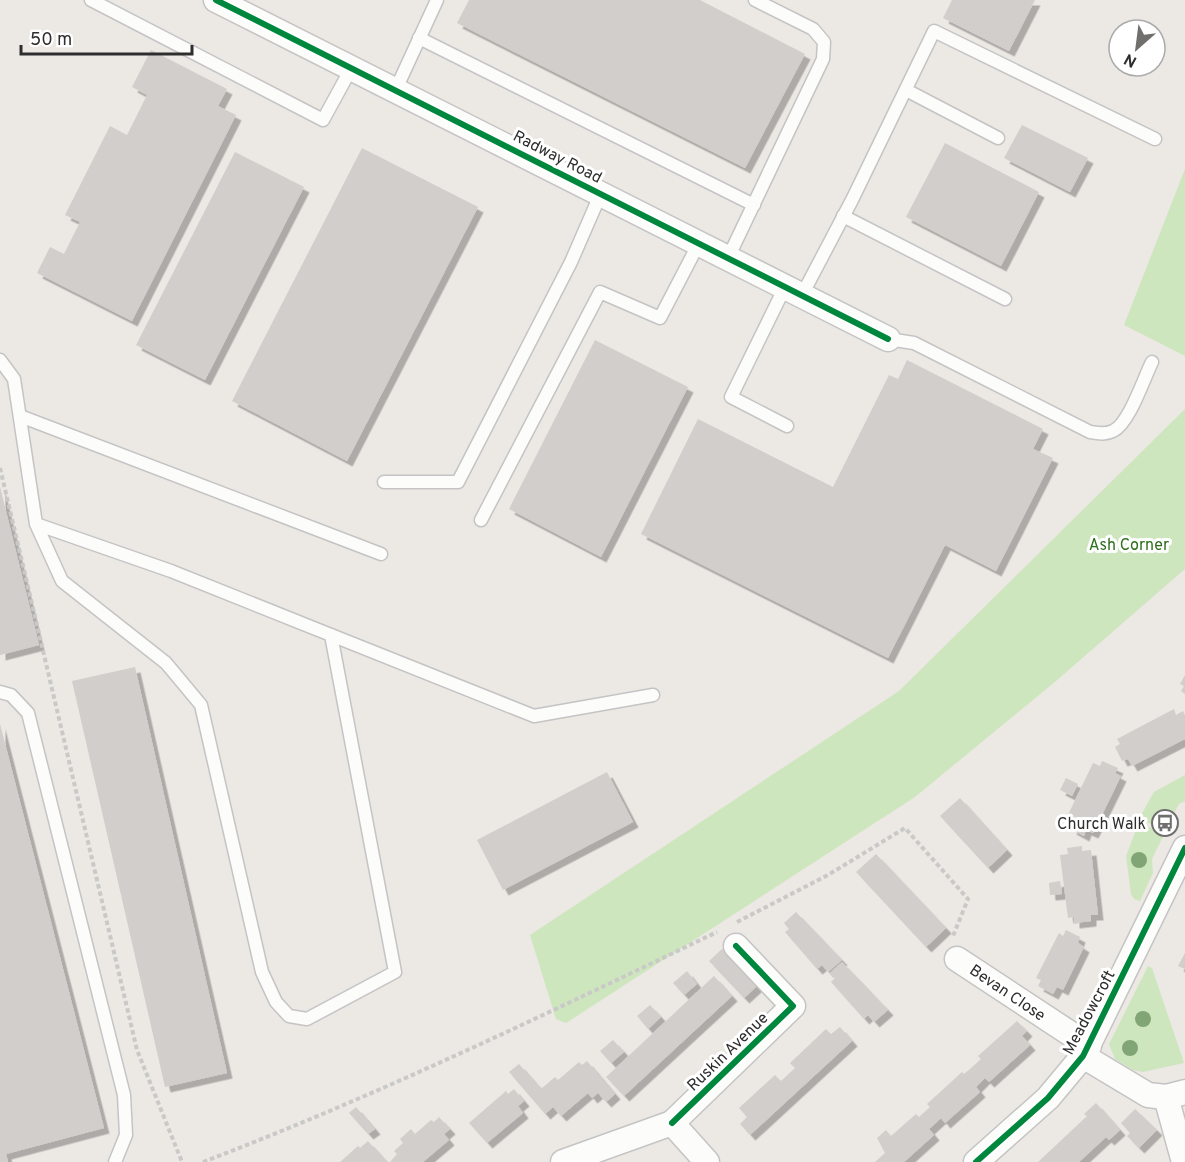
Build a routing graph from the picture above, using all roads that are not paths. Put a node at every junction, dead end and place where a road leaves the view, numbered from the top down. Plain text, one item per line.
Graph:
1 (91, 0) edge
2 (216, 0) edge
3 (437, 0) edge
4 (755, 0) edge
5 (419, 38) junction
6 (352, 67) junction
7 (396, 89) junction
8 (906, 90) junction
9 (998, 138) dead end
10 (1155, 139) dead end
11 (601, 193) junction
12 (753, 205) junction
13 (843, 216) junction
14 (699, 243) junction
15 (728, 258) junction
16 (794, 291) junction
17 (1005, 299) dead end
18 (888, 339) joint
19 (0, 360) edge
20 (1152, 362) dead end
21 (20, 416) junction
22 (788, 426) dead end
23 (384, 482) dead end
24 (481, 520) dead end
25 (36, 524) junction
26 (381, 554) dead end
27 (331, 635) junction
28 (0, 692) edge
29 (653, 695) dead end
30 (1185, 848) edge
31 (729, 938) road end
32 (957, 959) road end
33 (1086, 1051) junction
34 (1176, 1095) edge
35 (672, 1123) junction
36 (115, 1162) edge
37 (563, 1162) edge
38 (707, 1162) edge
39 (976, 1162) edge
40 (1184, 1162) edge

1 - 6 lane
2 - 6 street, Radway Road
3 - 5 lane
4 - 12 lane
5 - 7 lane
5 - 12 lane
6 - 7 street, Radway Road
7 - 11 street, Radway Road
8 - 9 lane
8 - 10 lane
8 - 13 lane
11 - 14 street, Radway Road
11 - 23 lane
12 - 15 lane
13 - 16 lane
13 - 17 lane
14 - 15 street, Radway Road
14 - 24 lane
15 - 16 street, Radway Road
16 - 18 street, Radway Road
16 - 22 lane
18 - 20 lane
19 - 21 lane
21 - 25 lane
21 - 26 lane
25 - 27 lane
25 - 27 lane
27 - 29 lane
28 - 36 lane
30 - 33 street, Meadowcroft
31 - 35 street, Ruskin Avenue
32 - 33 street, Bevan Close
33 - 34 street
33 - 39 street, Meadowcroft
34 - 40 street
35 - 37 street, Ruskin Avenue
35 - 38 street

